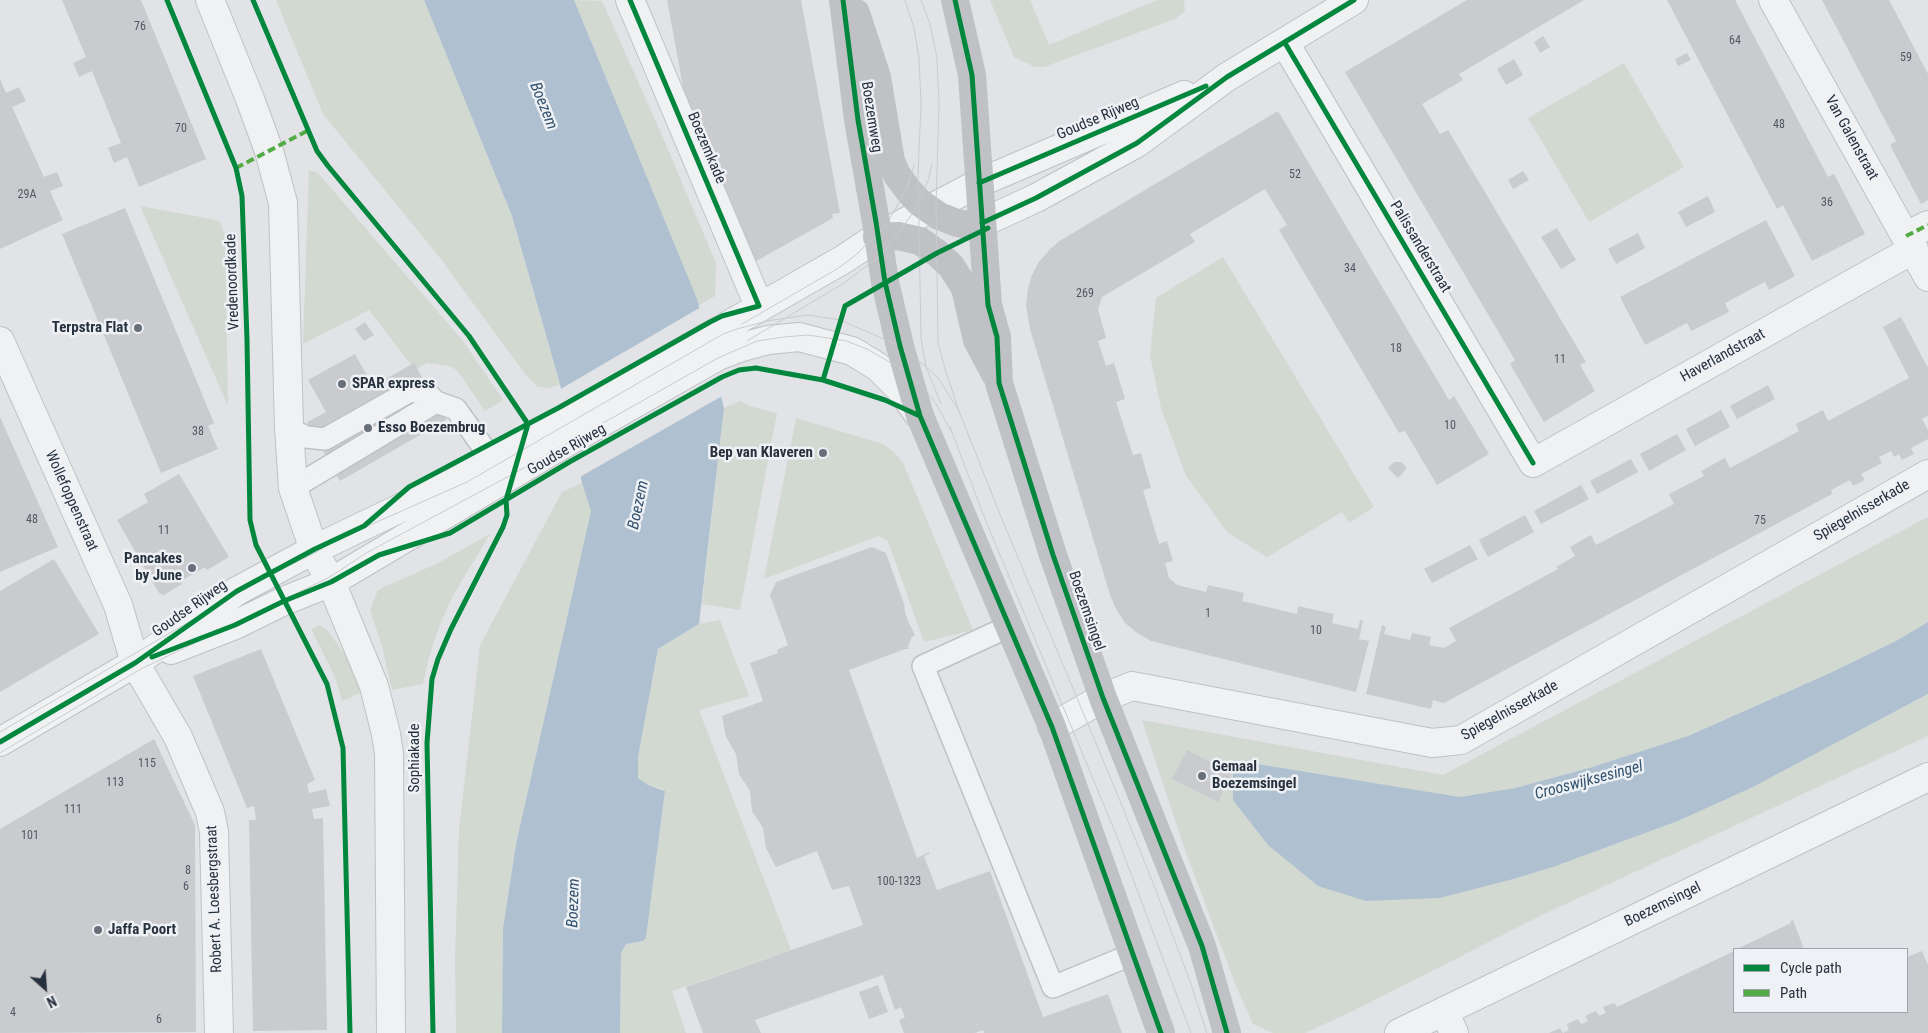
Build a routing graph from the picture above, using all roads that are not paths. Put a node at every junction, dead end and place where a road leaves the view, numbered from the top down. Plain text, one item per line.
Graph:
1 (210, 0) edge
2 (630, 0) edge
3 (843, 0) edge
4 (851, 0) edge
5 (955, 0) edge
6 (1354, 0) edge
7 (1773, 0) edge
8 (1285, 43) junction
9 (1227, 77) junction
10 (979, 183) junction
11 (928, 208) junction
12 (982, 224) junction
13 (877, 237) junction
14 (1916, 237) edge
15 (1928, 277) edge
16 (758, 306) junction
17 (0, 341) edge
18 (715, 345) junction
19 (1000, 383) junction
20 (436, 402) junction
21 (920, 416) junction
22 (289, 428) junction
23 (565, 432) junction
24 (493, 460) junction
25 (1533, 463) joint
26 (1928, 474) edge
27 (293, 488) junction
28 (314, 549) junction
29 (331, 582) junction
30 (1010, 626) junction
31 (135, 663) junction
32 (1103, 698) junction
33 (1052, 727) junction
34 (0, 742) edge
35 (1928, 777) edge
36 (1133, 954) junction
37 (1449, 1022) edge
38 (219, 1033) edge
39 (391, 1033) edge
40 (1161, 1033) edge
41 (1226, 1033) edge
42 (1399, 1033) edge

1 - 22 street
2 - 16 street, Boezemkade
3 - 13 main road, Boezemweg
4 - 11 main road
5 - 10 main road
6 - 8 street, Goudse Rijweg
7 - 14 street, Van Galenstraat
8 - 9 street, Goudse Rijweg
8 - 25 street, Palissanderstraat
9 - 10 street, Goudse Rijweg
9 - 12 street, Goudse Rijweg
10 - 11 street, Goudse Rijweg
10 - 12 main road, Boezemsingel
11 - 12 main road
11 - 13 street, Goudse Rijweg
12 - 19 main road, Boezemsingel
13 - 16 street, Goudse Rijweg
13 - 19 main road
13 - 21 main road
14 - 15 street, Van Galenstraat
14 - 25 street, Haverlandstraat
16 - 18 street, Goudse Rijweg
17 - 31 street, Wollefoppenstraat
18 - 21 street, Goudse Rijweg
18 - 23 street, Goudse Rijweg
19 - 32 main road, Boezemsingel
20 - 22 lane
20 - 24 lane
20 - 27 lane
21 - 30 main road
22 - 27 street
23 - 24 street, Goudse Rijweg
23 - 29 street, Goudse Rijweg
24 - 28 street, Goudse Rijweg
26 - 32 street, Spiegelnisserkade
27 - 28 street
28 - 29 street, Sophiakade
28 - 31 street, Goudse Rijweg
29 - 31 street, Goudse Rijweg
29 - 39 street, Sophiakade
30 - 33 main road
30 - 36 lane
31 - 34 street, Goudse Rijweg
31 - 38 street, Robert A. Loesbergstraat
32 - 33 street, Spiegelnisserkade
32 - 41 main road, Boezemsingel
33 - 36 main road
35 - 37 street, Boezemsingel
36 - 40 main road
37 - 42 street, Boezemsingel

